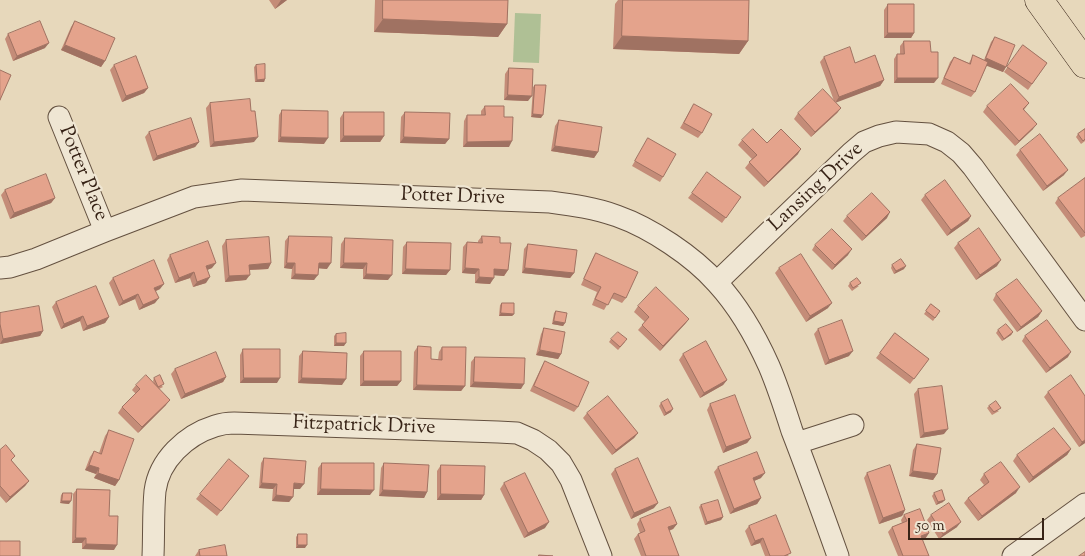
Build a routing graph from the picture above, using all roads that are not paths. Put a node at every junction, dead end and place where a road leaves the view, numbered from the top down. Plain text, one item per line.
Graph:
1 (1039, 0) edge
2 (1085, 63) edge
3 (59, 117) dead end
4 (104, 231) junction
5 (0, 268) edge
6 (717, 282) junction
7 (1085, 320) edge
8 (853, 425) dead end
9 (797, 443) junction
10 (1085, 504) edge
11 (153, 556) edge
12 (601, 556) edge
13 (838, 556) edge
14 (1013, 556) edge

1 - 2 main road
3 - 4 street, Potter Place
4 - 5 street, Potter Drive
4 - 6 street, Potter Drive
6 - 7 street, Lansing Drive
6 - 9 street, Potter Drive
8 - 9 street
9 - 13 street, Potter Drive
10 - 14 street
11 - 12 street, Fitzpatrick Drive

